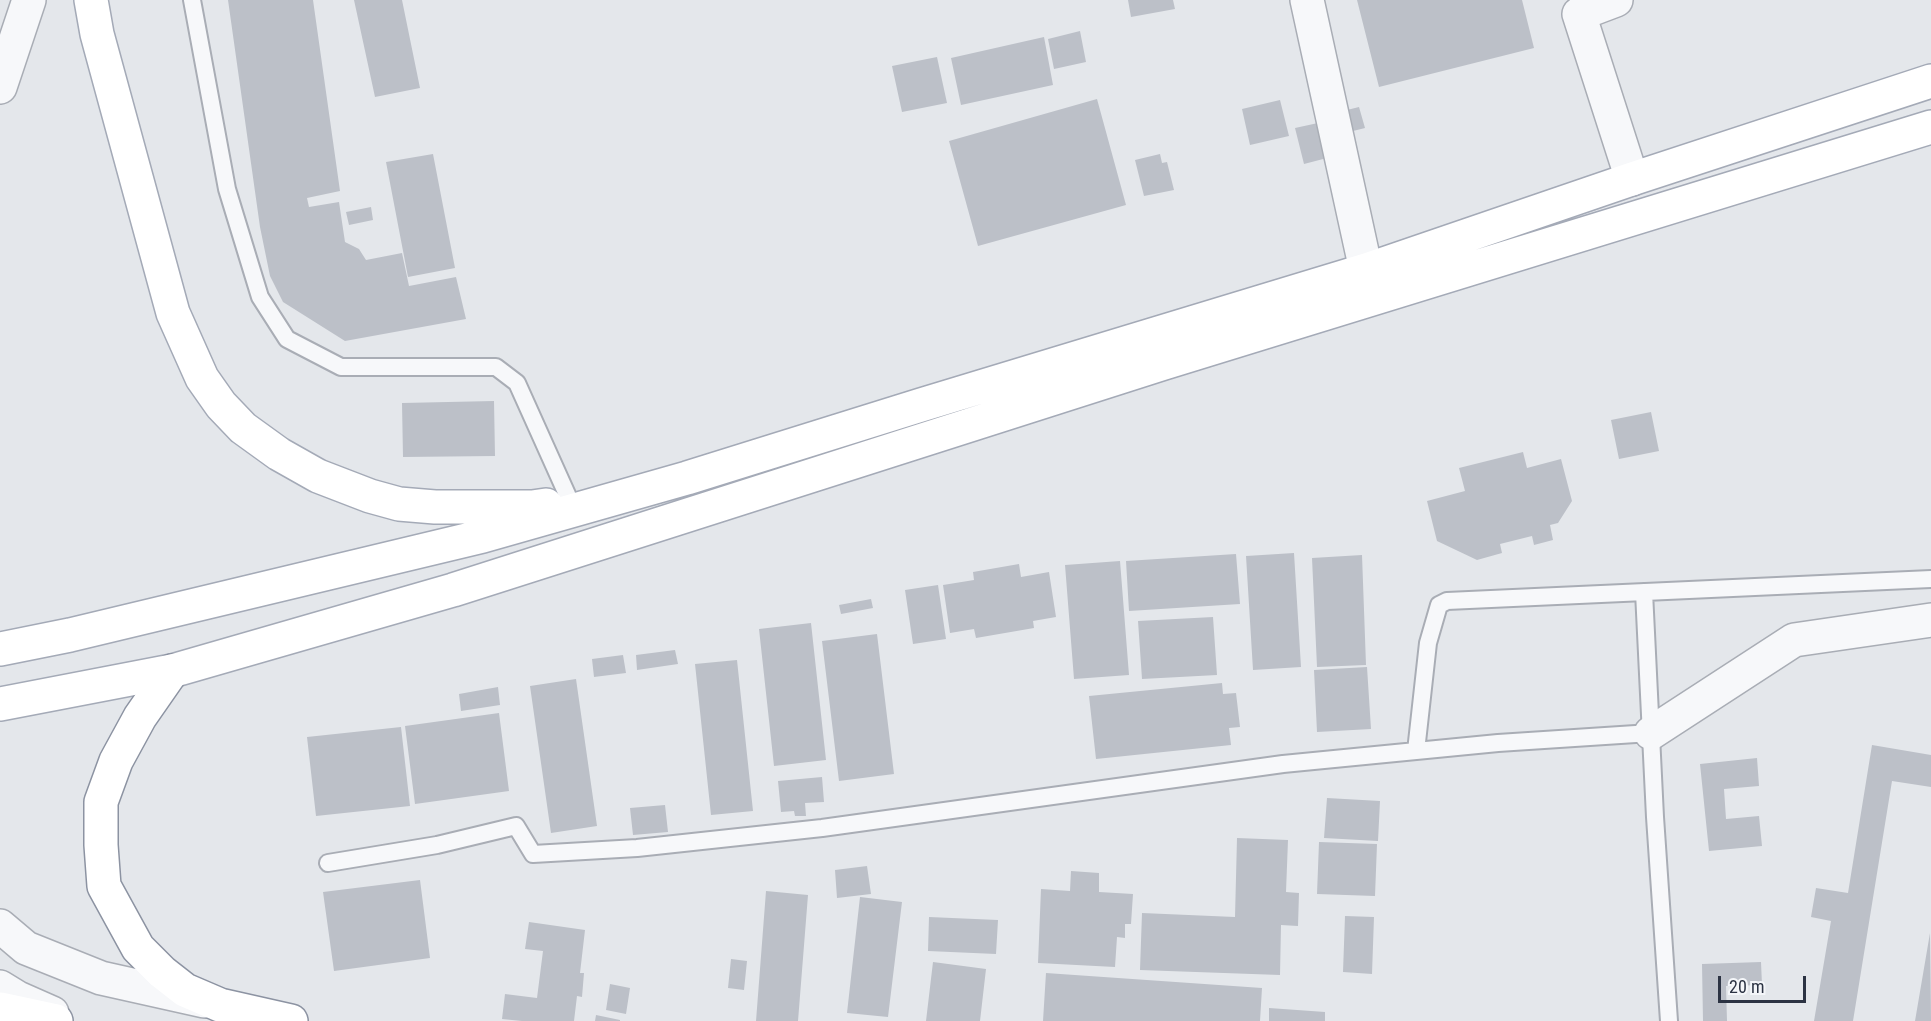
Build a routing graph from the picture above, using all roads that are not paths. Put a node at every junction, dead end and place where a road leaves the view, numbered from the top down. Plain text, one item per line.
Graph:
1 (29, 0) edge
2 (91, 0) edge
3 (192, 0) edge
4 (1307, 0) edge
5 (1616, 0) edge
6 (1577, 7) edge
7 (1931, 81) edge
8 (0, 87) edge
9 (1931, 127) edge
10 (1632, 179) junction
11 (1366, 270) junction
12 (643, 491) junction
13 (570, 501) junction
14 (1931, 579) edge
15 (1644, 592) junction
16 (1931, 620) edge
17 (0, 649) edge
18 (172, 671) junction
19 (0, 704) edge
20 (1651, 733) junction
21 (1416, 751) junction
22 (328, 863) dead end
23 (0, 926) edge
24 (0, 987) edge
25 (220, 1005) junction
26 (0, 1009) edge
27 (56, 1021) edge
28 (71, 1021) edge
29 (291, 1021) edge
30 (1669, 1021) edge

1 - 8 street
2 - 13 main road
3 - 13 lane
4 - 11 street
5 - 6 street
6 - 10 street
7 - 10 main road
9 - 18 main road
10 - 11 main road
11 - 12 main road
12 - 13 main road
12 - 17 main road
14 - 15 lane
15 - 20 lane
15 - 21 lane
16 - 20 street
18 - 19 main road
18 - 25 main road
20 - 21 lane
20 - 30 lane
21 - 22 lane
23 - 25 street
24 - 28 street
25 - 29 main road
26 - 27 main road

